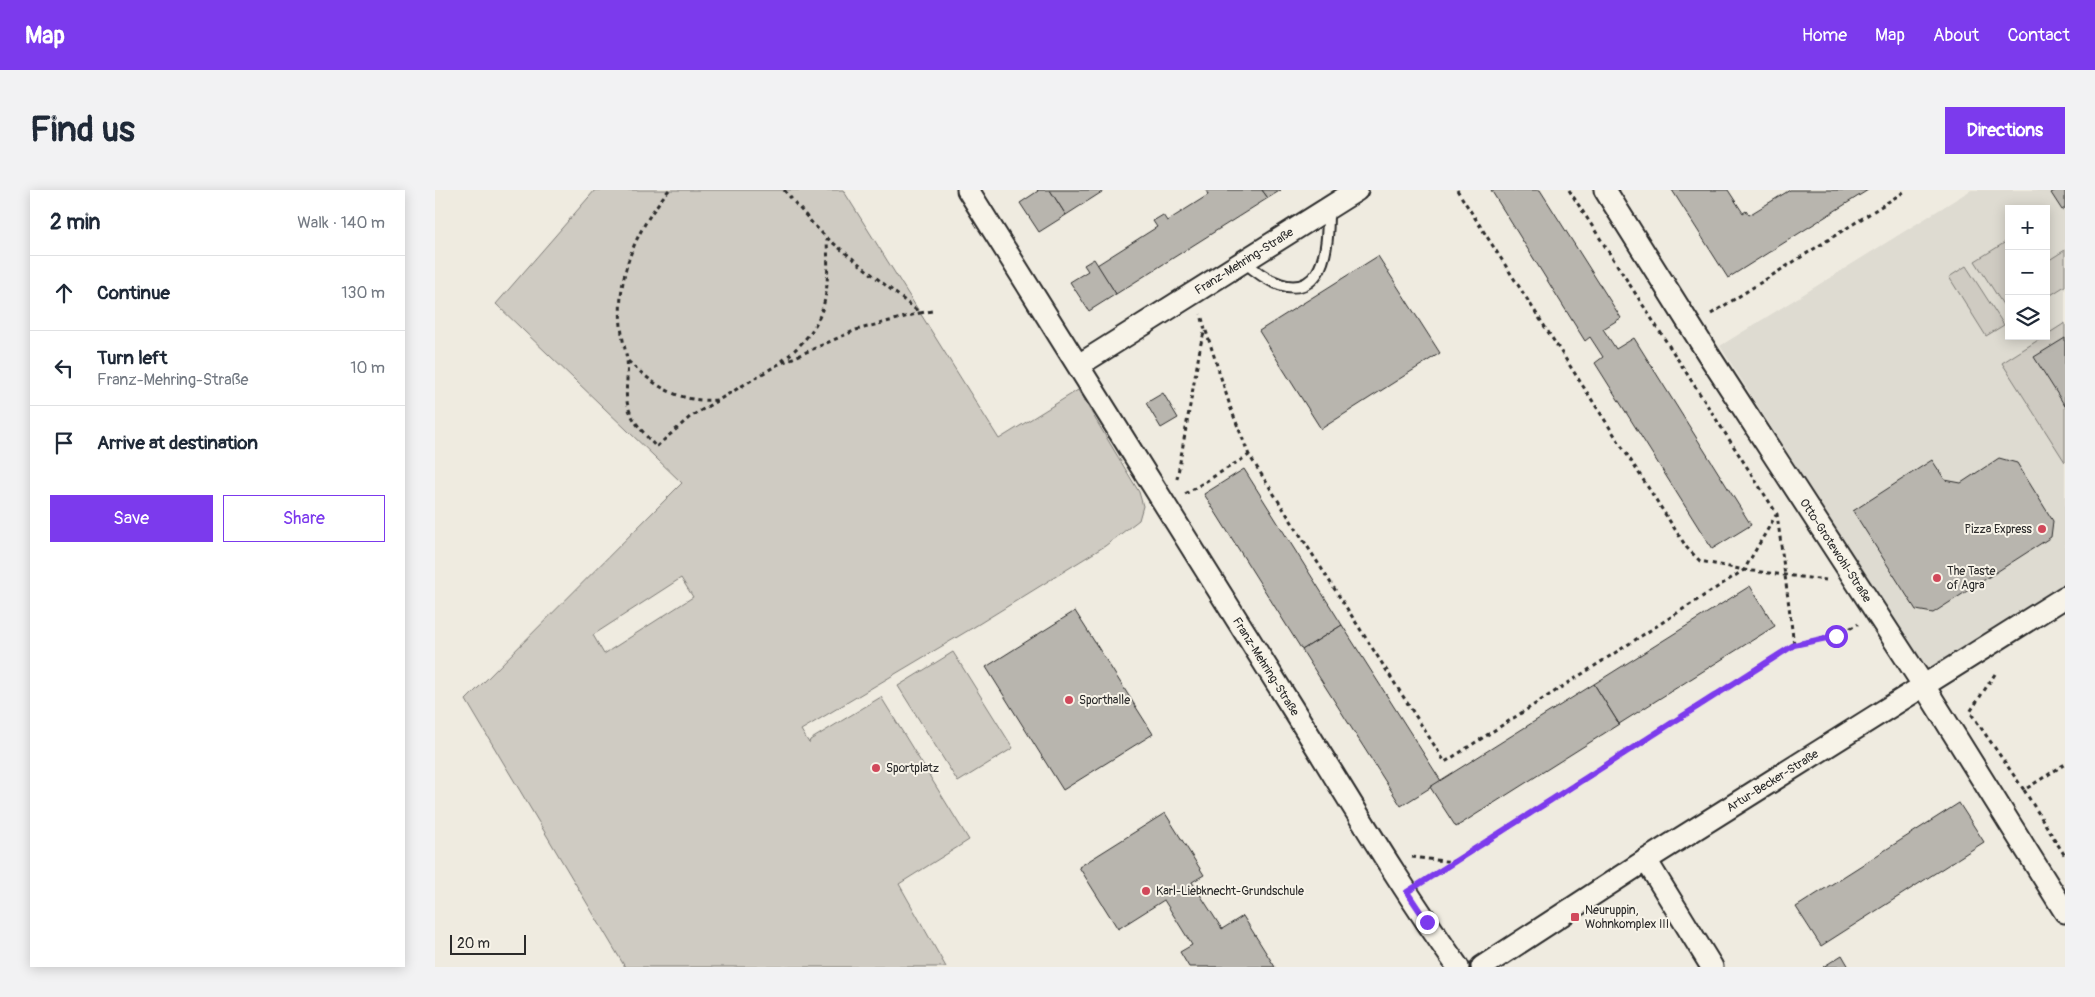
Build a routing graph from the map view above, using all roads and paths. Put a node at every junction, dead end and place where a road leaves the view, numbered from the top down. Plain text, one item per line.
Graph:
1 (669, 190) edge
2 (784, 190) edge
3 (968, 190) edge
4 (1357, 190) edge
5 (1457, 190) edge
6 (1569, 190) edge
7 (1605, 190) edge
8 (1907, 190) edge
9 (1328, 208) junction
10 (827, 238) junction
11 (1244, 261) junction
12 (1195, 292) junction
13 (932, 311) dead end
14 (920, 312) junction
15 (1691, 326) junction
16 (1205, 330) junction
17 (1667, 342) junction
18 (627, 361) junction
19 (777, 365) junction
20 (1079, 365) junction
21 (719, 400) junction
22 (1249, 455) junction
23 (1169, 504) junction
24 (1777, 514) junction
25 (1744, 570) junction
26 (1785, 576) junction
27 (1830, 580) dead end
28 (2065, 597) edge
29 (1857, 616) dead end
30 (1794, 645) junction
31 (1995, 674) dead end
32 (1924, 686) junction
33 (2065, 764) edge
34 (2024, 790) junction
35 (1385, 855) junction
36 (2065, 856) edge
37 (1646, 860) junction
38 (1454, 862) junction
39 (1407, 892) junction
40 (2065, 912) edge
41 (1458, 967) edge
42 (1482, 967) edge
43 (1713, 967) edge

1 - 18 path
2 - 10 path
3 - 20 street, Franz-Mehring-Straße
4 - 9 street, Franz-Mehring-Straße
5 - 25 path
6 - 17 path
7 - 15 street, Otto-Grotewohl-Straße
8 - 15 path
9 - 11 street, Franz-Mehring-Straße
9 - 11 lane
10 - 14 path
10 - 19 path
11 - 12 street, Franz-Mehring-Straße
12 - 16 path
12 - 20 street, Franz-Mehring-Straße
13 - 14 path
14 - 19 path
15 - 17 path
15 - 32 street, Otto-Grotewohl-Straße
16 - 22 path
16 - 23 path
17 - 24 path
18 - 21 path
18 - 21 path
19 - 21 path
20 - 23 street, Franz-Mehring-Straße
22 - 23 path
22 - 25 path
23 - 35 street, Franz-Mehring-Straße
24 - 25 path
24 - 26 path
25 - 26 path
26 - 27 path
26 - 30 path
28 - 32 street, Artur-Becker-Straße
29 - 30 path
30 - 38 path
31 - 34 path
32 - 37 street, Artur-Becker-Straße
32 - 40 street, Otto-Grotewohl-Straße
33 - 34 path
34 - 36 path
35 - 38 path
35 - 39 street, Franz-Mehring-Straße
37 - 42 street, Artur-Becker-Straße
37 - 43 street
38 - 39 path
39 - 41 street, Franz-Mehring-Straße

